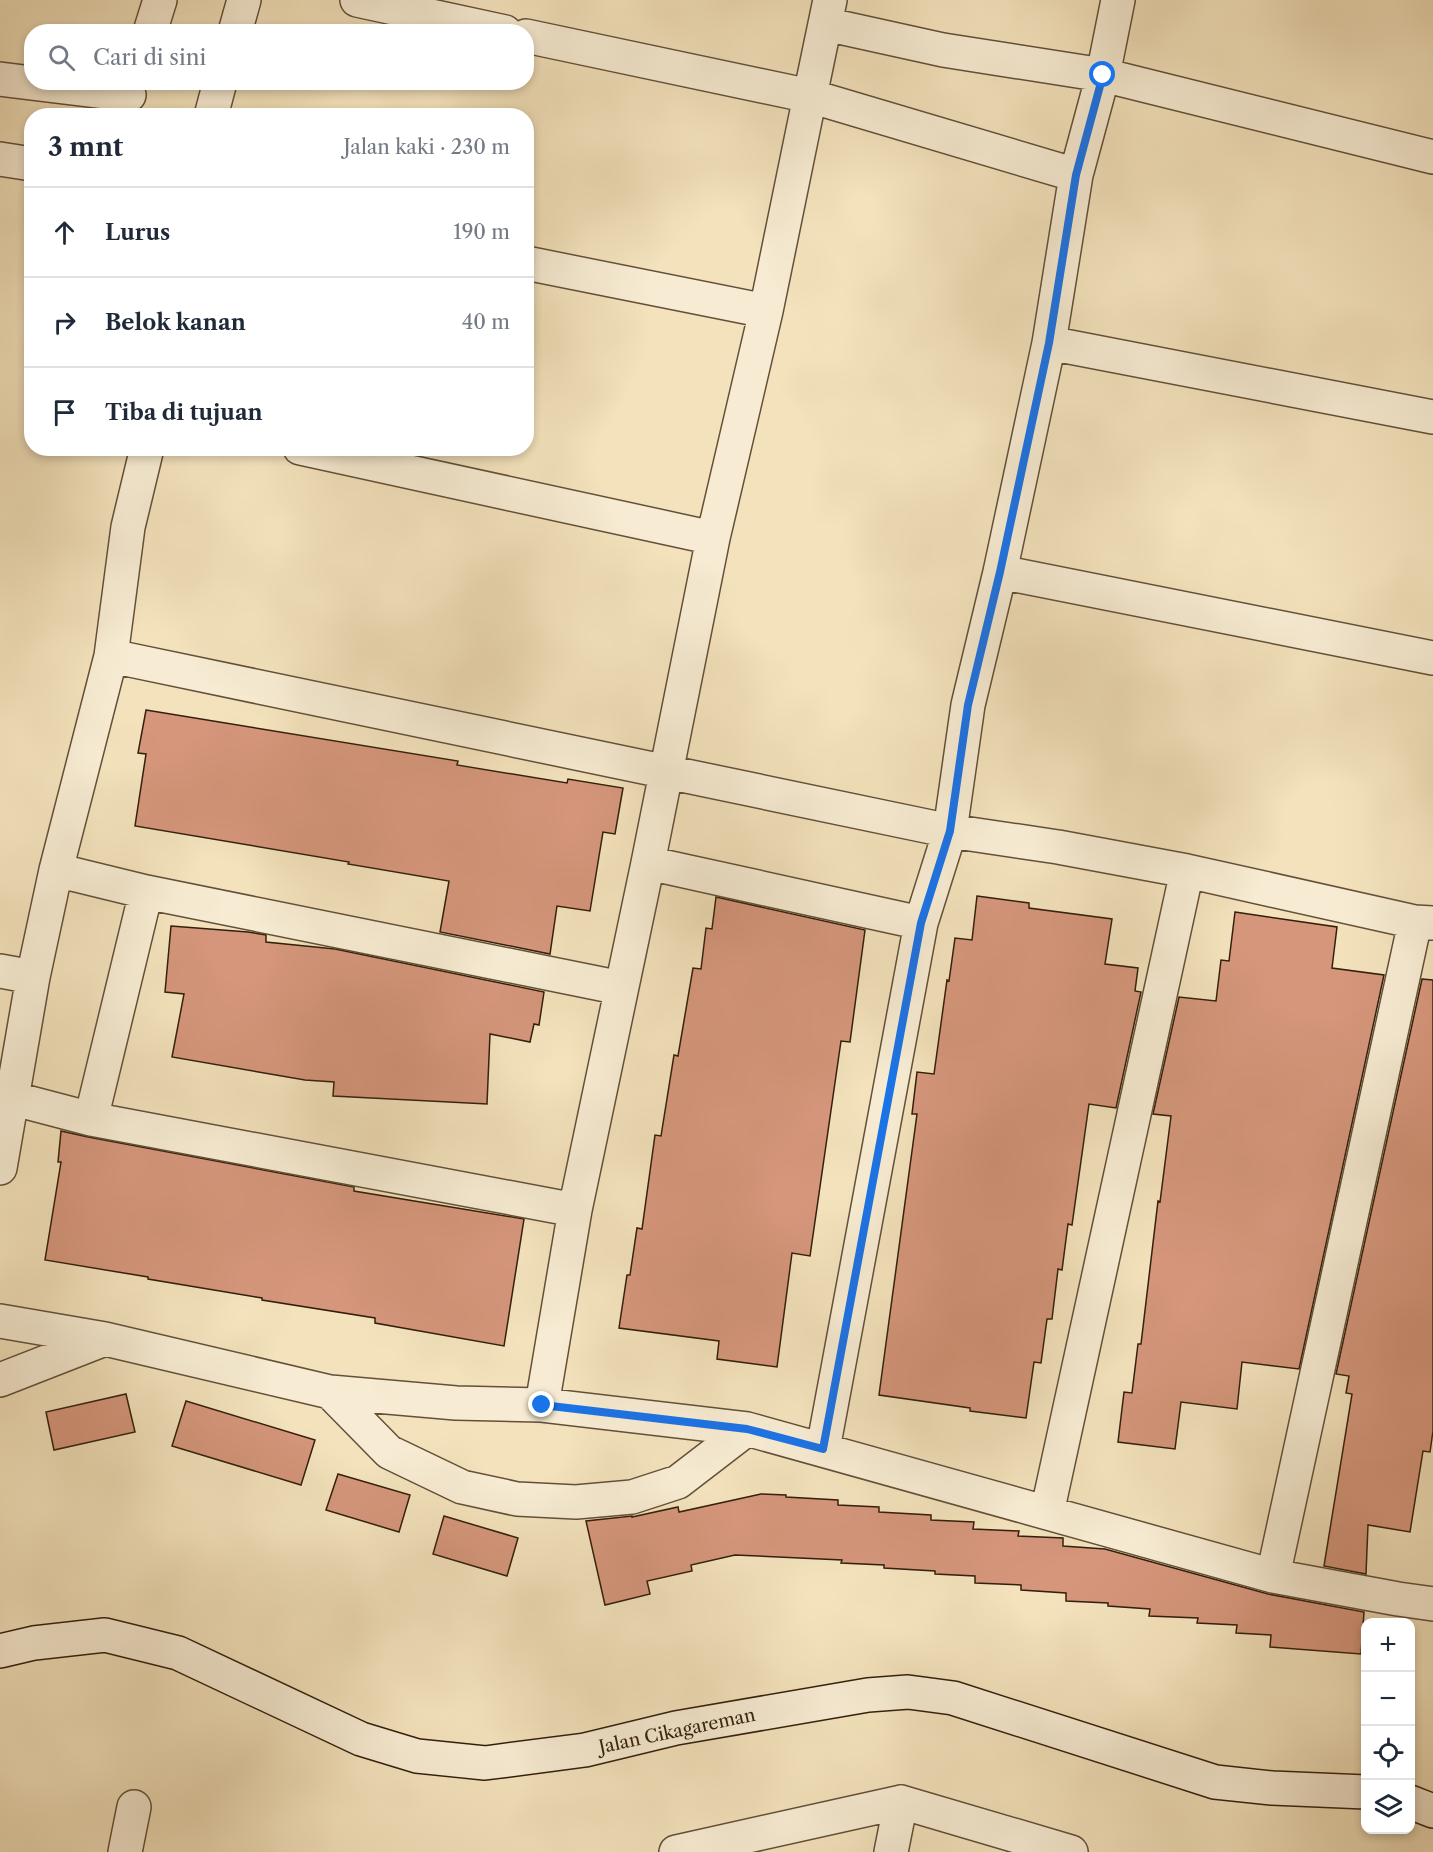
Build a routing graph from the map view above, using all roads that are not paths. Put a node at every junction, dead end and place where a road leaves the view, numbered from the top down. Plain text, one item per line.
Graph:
1 (160, 0) edge
2 (244, 0) edge
3 (357, 0) edge
4 (1118, 0) edge
5 (827, 12) edge
6 (152, 24) edge
7 (237, 24) edge
8 (468, 24) edge
9 (534, 38) edge
10 (1103, 75) junction
11 (0, 79) edge
12 (24, 83) edge
13 (75, 90) edge
14 (218, 90) edge
15 (810, 96) junction
16 (129, 98) edge
17 (213, 108) edge
18 (1433, 157) edge
19 (0, 159) edge
20 (24, 163) edge
21 (1076, 175) junction
22 (534, 265) edge
23 (766, 311) junction
24 (1049, 343) junction
25 (1433, 417) edge
26 (145, 456) edge
27 (337, 456) edge
28 (713, 538) junction
29 (1000, 572) junction
30 (111, 656) junction
31 (1433, 658) edge
32 (667, 771) junction
33 (950, 831) junction
34 (648, 864) junction
35 (56, 870) junction
36 (1186, 871) junction
37 (146, 891) junction
38 (1424, 922) edge
39 (921, 923) junction
40 (0, 971) edge
41 (33, 977) junction
42 (621, 988) junction
43 (11, 1098) junction
44 (91, 1119) junction
45 (0, 1168) edge
46 (575, 1210) junction
47 (0, 1321) edge
48 (105, 1339) junction
49 (0, 1380) edge
50 (330, 1392) junction
51 (542, 1405) junction
52 (747, 1429) junction
53 (823, 1449) junction
54 (1047, 1514) junction
55 (1273, 1575) junction
56 (1433, 1604) edge
57 (0, 1651) edge
58 (1361, 1792) edge
59 (901, 1802) junction
60 (1415, 1804) edge
61 (134, 1807) dead end
62 (1433, 1812) edge
63 (125, 1852) edge
64 (676, 1852) edge
65 (891, 1852) edge
66 (1071, 1852) edge

1 - 6 street
2 - 7 street
3 - 8 street
4 - 10 street
5 - 10 street
5 - 15 street
9 - 15 street
10 - 18 street
10 - 21 street
11 - 12 street
13 - 16 street
14 - 17 street
15 - 21 street
15 - 23 street
19 - 20 street
21 - 24 street
22 - 23 street
23 - 28 street
24 - 25 street
24 - 29 street
26 - 30 street
27 - 28 street
28 - 32 street
29 - 31 street
29 - 33 street
30 - 32 street
30 - 35 street
32 - 33 street
32 - 34 street
33 - 36 street
33 - 39 street
34 - 39 street
34 - 42 street
35 - 37 street
35 - 41 street
36 - 38 street
36 - 54 street
37 - 42 street
37 - 44 street
38 - 55 street
39 - 53 street
40 - 41 street
41 - 43 street
42 - 46 street
43 - 44 street
43 - 45 street
44 - 46 street
46 - 51 street
47 - 48 street
48 - 49 street
48 - 50 street
50 - 51 street
50 - 52 street
51 - 52 street
52 - 53 street
53 - 54 street
54 - 55 street
55 - 56 street
57 - 58 street, Jalan Cikagareman
59 - 64 street
59 - 65 street
59 - 66 street
60 - 62 street
61 - 63 street

